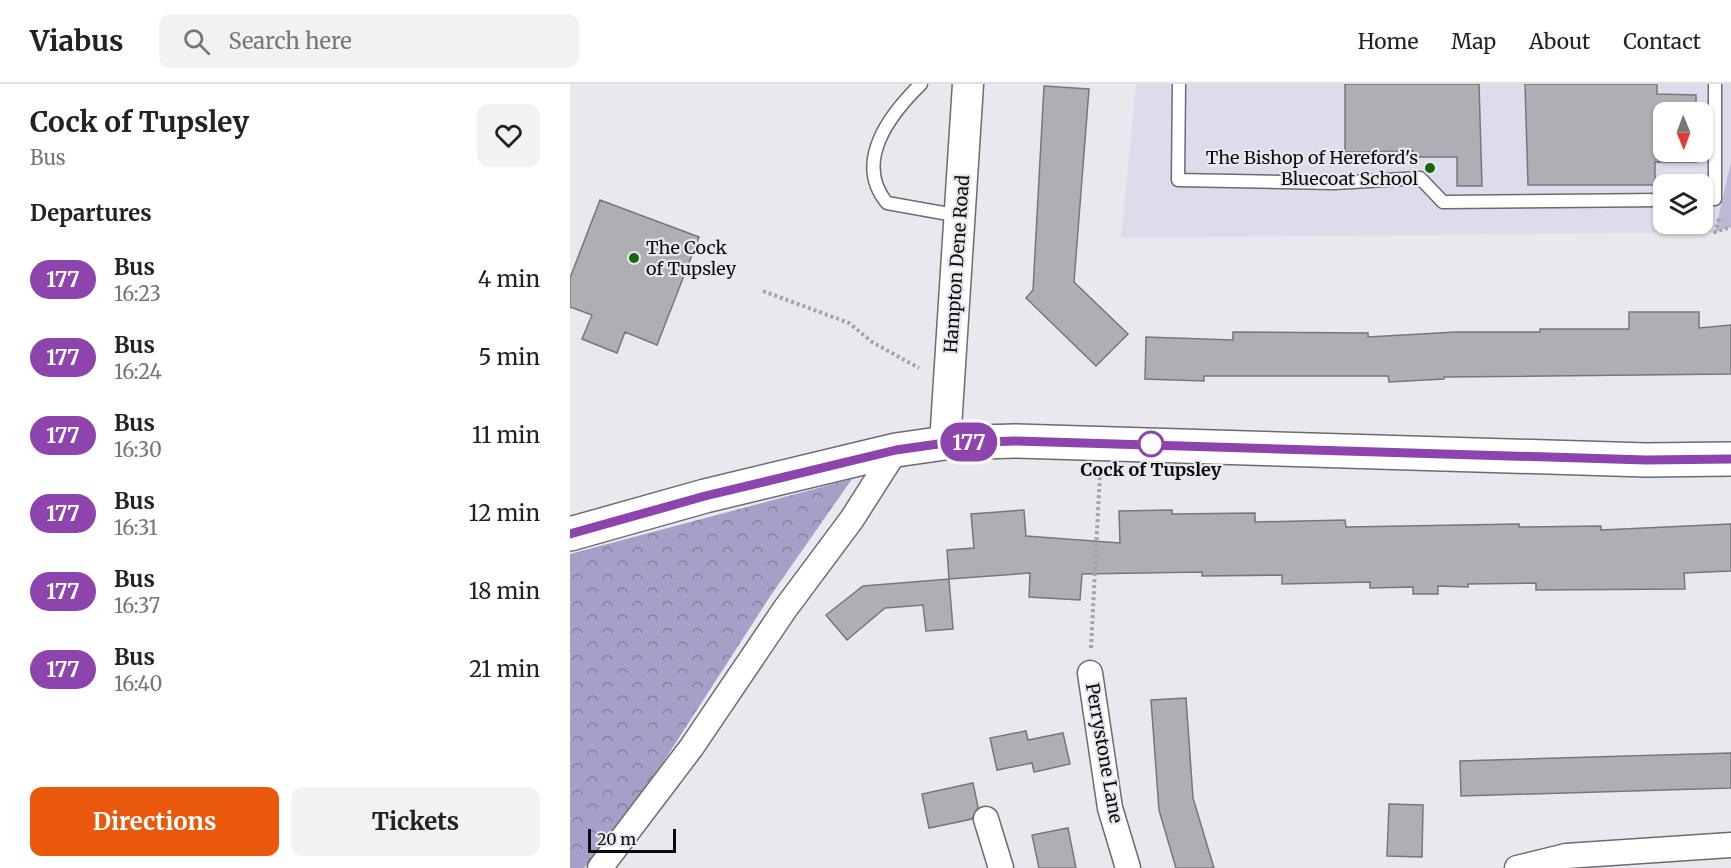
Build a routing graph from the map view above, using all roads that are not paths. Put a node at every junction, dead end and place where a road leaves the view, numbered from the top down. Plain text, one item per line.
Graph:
1 (921, 84) edge
2 (968, 84) edge
3 (1179, 84) edge
4 (1715, 84) edge
5 (1713, 199) edge
6 (1653, 200) edge
7 (961, 217) junction
8 (945, 443) junction
9 (896, 450) junction
10 (1731, 459) edge
11 (570, 534) edge
12 (1090, 673) road end
13 (986, 819) dead end
14 (1731, 845) edge
15 (600, 868) edge
16 (1000, 868) edge
17 (1128, 868) edge
18 (1517, 868) edge

1 - 7 lane
2 - 7 street, Hampton Dene Road
3 - 6 lane
4 - 5 lane
7 - 8 street, Hampton Dene Road
8 - 9 highway
8 - 10 highway
9 - 11 highway
9 - 15 street
12 - 17 street, Perrystone Lane
13 - 16 street
14 - 18 street

